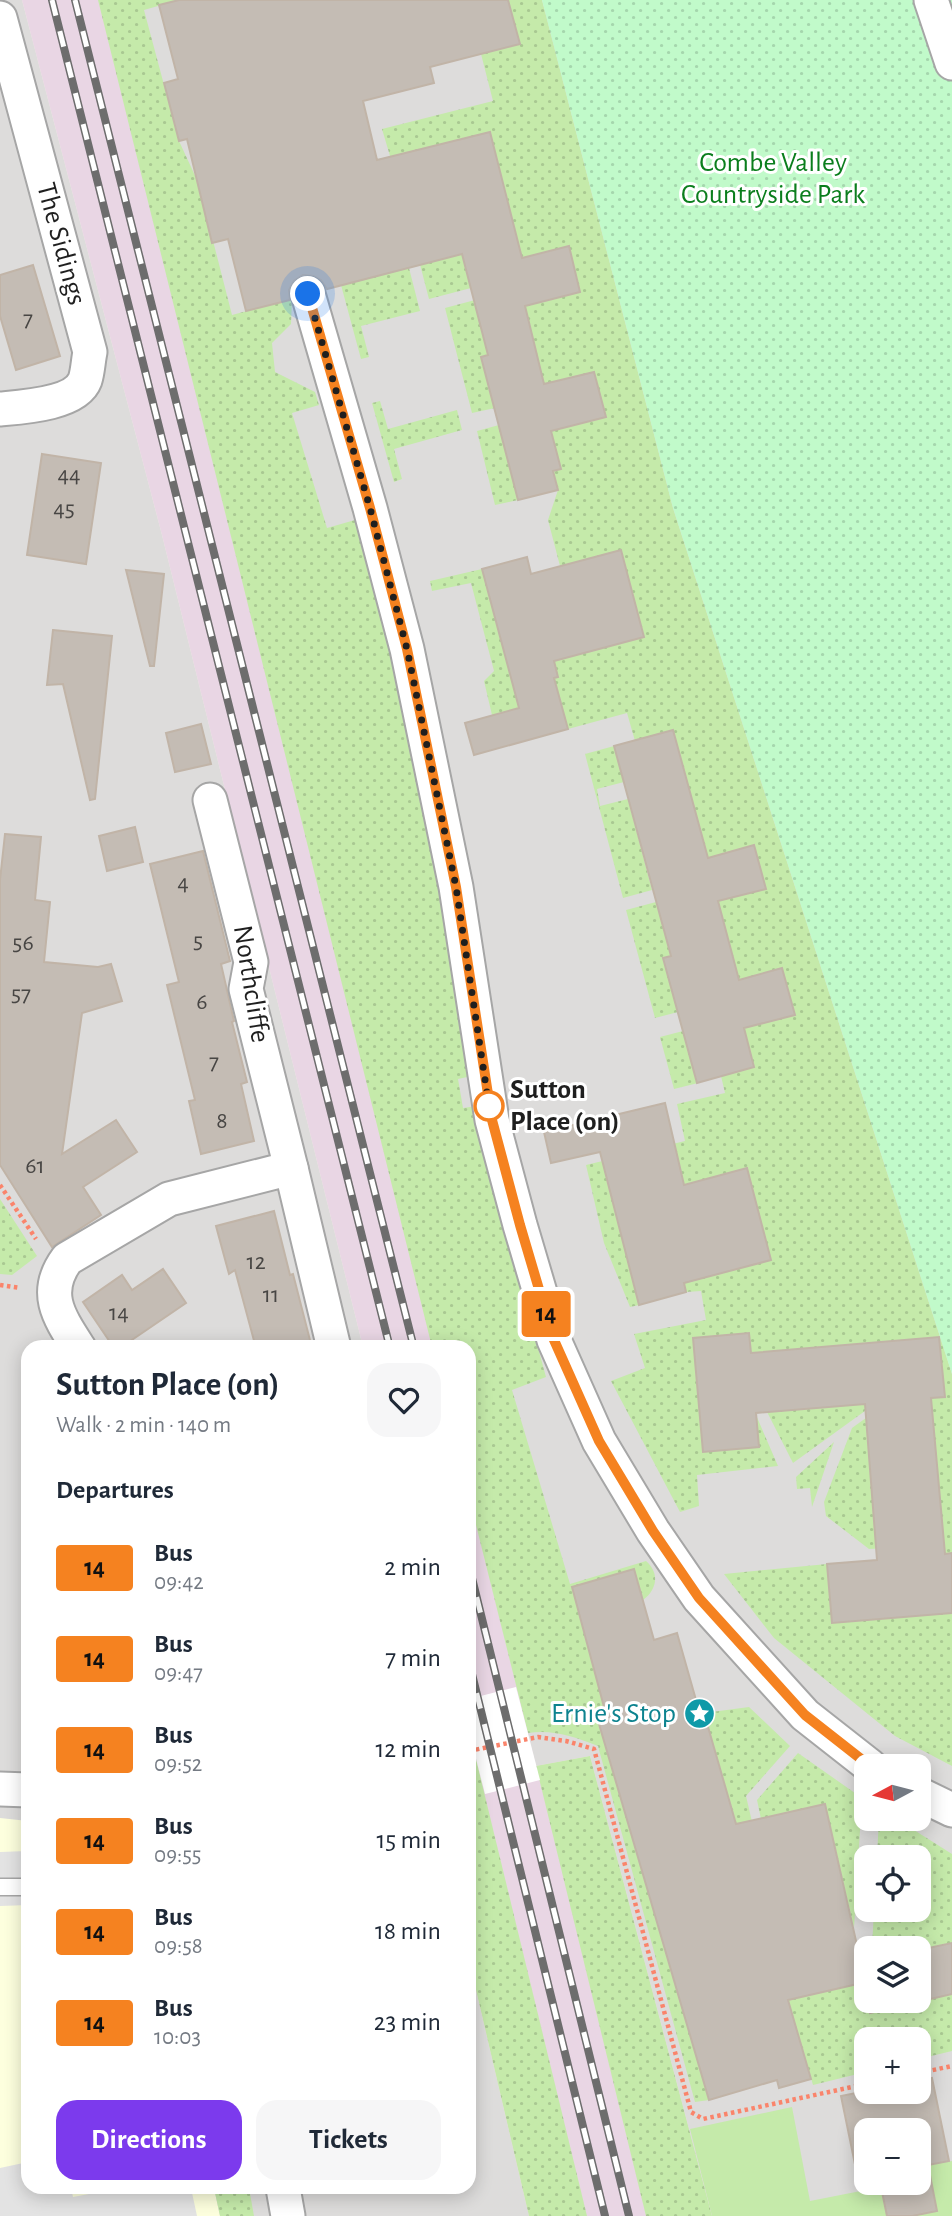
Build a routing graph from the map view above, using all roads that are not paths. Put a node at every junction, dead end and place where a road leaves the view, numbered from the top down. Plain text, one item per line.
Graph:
1 (931, 0) edge
2 (0, 18) edge
3 (952, 63) edge
4 (308, 294) dead end
5 (0, 409) edge
6 (211, 800) dead end
7 (291, 1168) junction
8 (74, 1340) edge
9 (332, 1340) edge
10 (855, 1754) edge
11 (0, 1789) edge
12 (21, 1790) edge
13 (931, 1800) edge
14 (952, 1810) edge
15 (0, 1887) edge
16 (21, 1887) edge
17 (284, 2194) edge
18 (288, 2216) edge

1 - 3 street
2 - 5 street, The Sidings
4 - 10 street
6 - 7 street, Northcliffe
7 - 8 street
7 - 9 street, Northcliffe
11 - 12 street
13 - 14 street
15 - 16 lane
17 - 18 street

